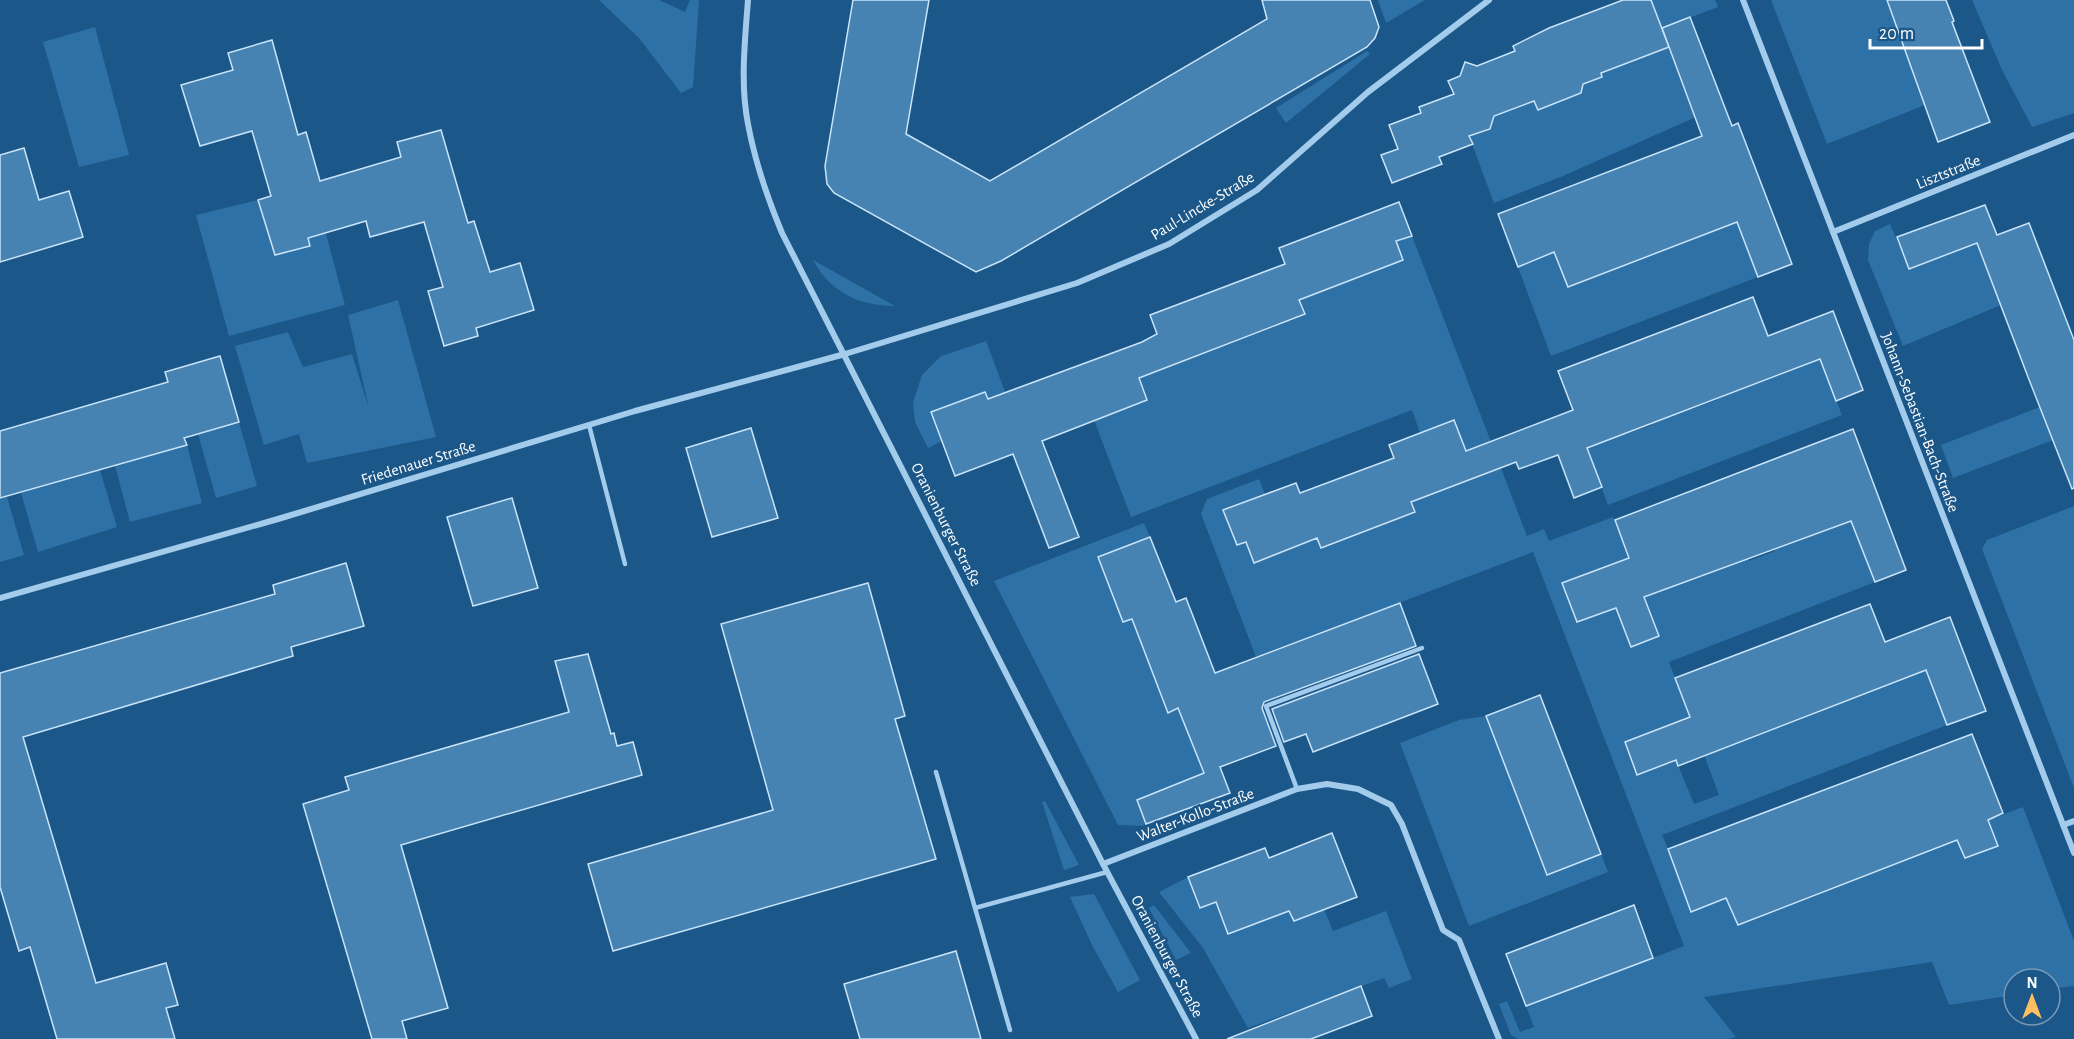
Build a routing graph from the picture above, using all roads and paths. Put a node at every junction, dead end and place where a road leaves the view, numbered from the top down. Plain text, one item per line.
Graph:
1 (748, 0) edge
2 (1489, 0) edge
3 (1743, 0) edge
4 (2074, 135) edge
5 (1833, 232) junction
6 (845, 354) junction
7 (589, 425) junction
8 (625, 564) dead end
9 (0, 598) edge
10 (1422, 648) dead end
11 (936, 772) dead end
12 (1297, 789) junction
13 (2074, 821) edge
14 (2063, 825) junction
15 (2074, 853) edge
16 (1103, 864) junction
17 (1107, 872) junction
18 (975, 908) junction
19 (1010, 1030) dead end
20 (1196, 1039) edge
21 (1498, 1039) edge

1 - 6 street, Oranienburger Straße
2 - 6 street, Paul-Lincke-Straße
3 - 5 street, Johann-Sebastian-Bach-Straße
4 - 5 street, Lisztstraße
5 - 14 street, Johann-Sebastian-Bach-Straße
6 - 7 street, Friedenauer Straße
6 - 16 street, Oranienburger Straße
7 - 8 lane
7 - 9 street, Friedenauer Straße
10 - 12 lane
11 - 18 lane
12 - 16 street, Walter-Kollo-Straße
12 - 21 street, Walter-Kollo-Straße
13 - 14 street
14 - 15 street, Johann-Sebastian-Bach-Straße
16 - 17 street, Oranienburger Straße
17 - 18 lane
17 - 20 street, Oranienburger Straße
18 - 19 lane

